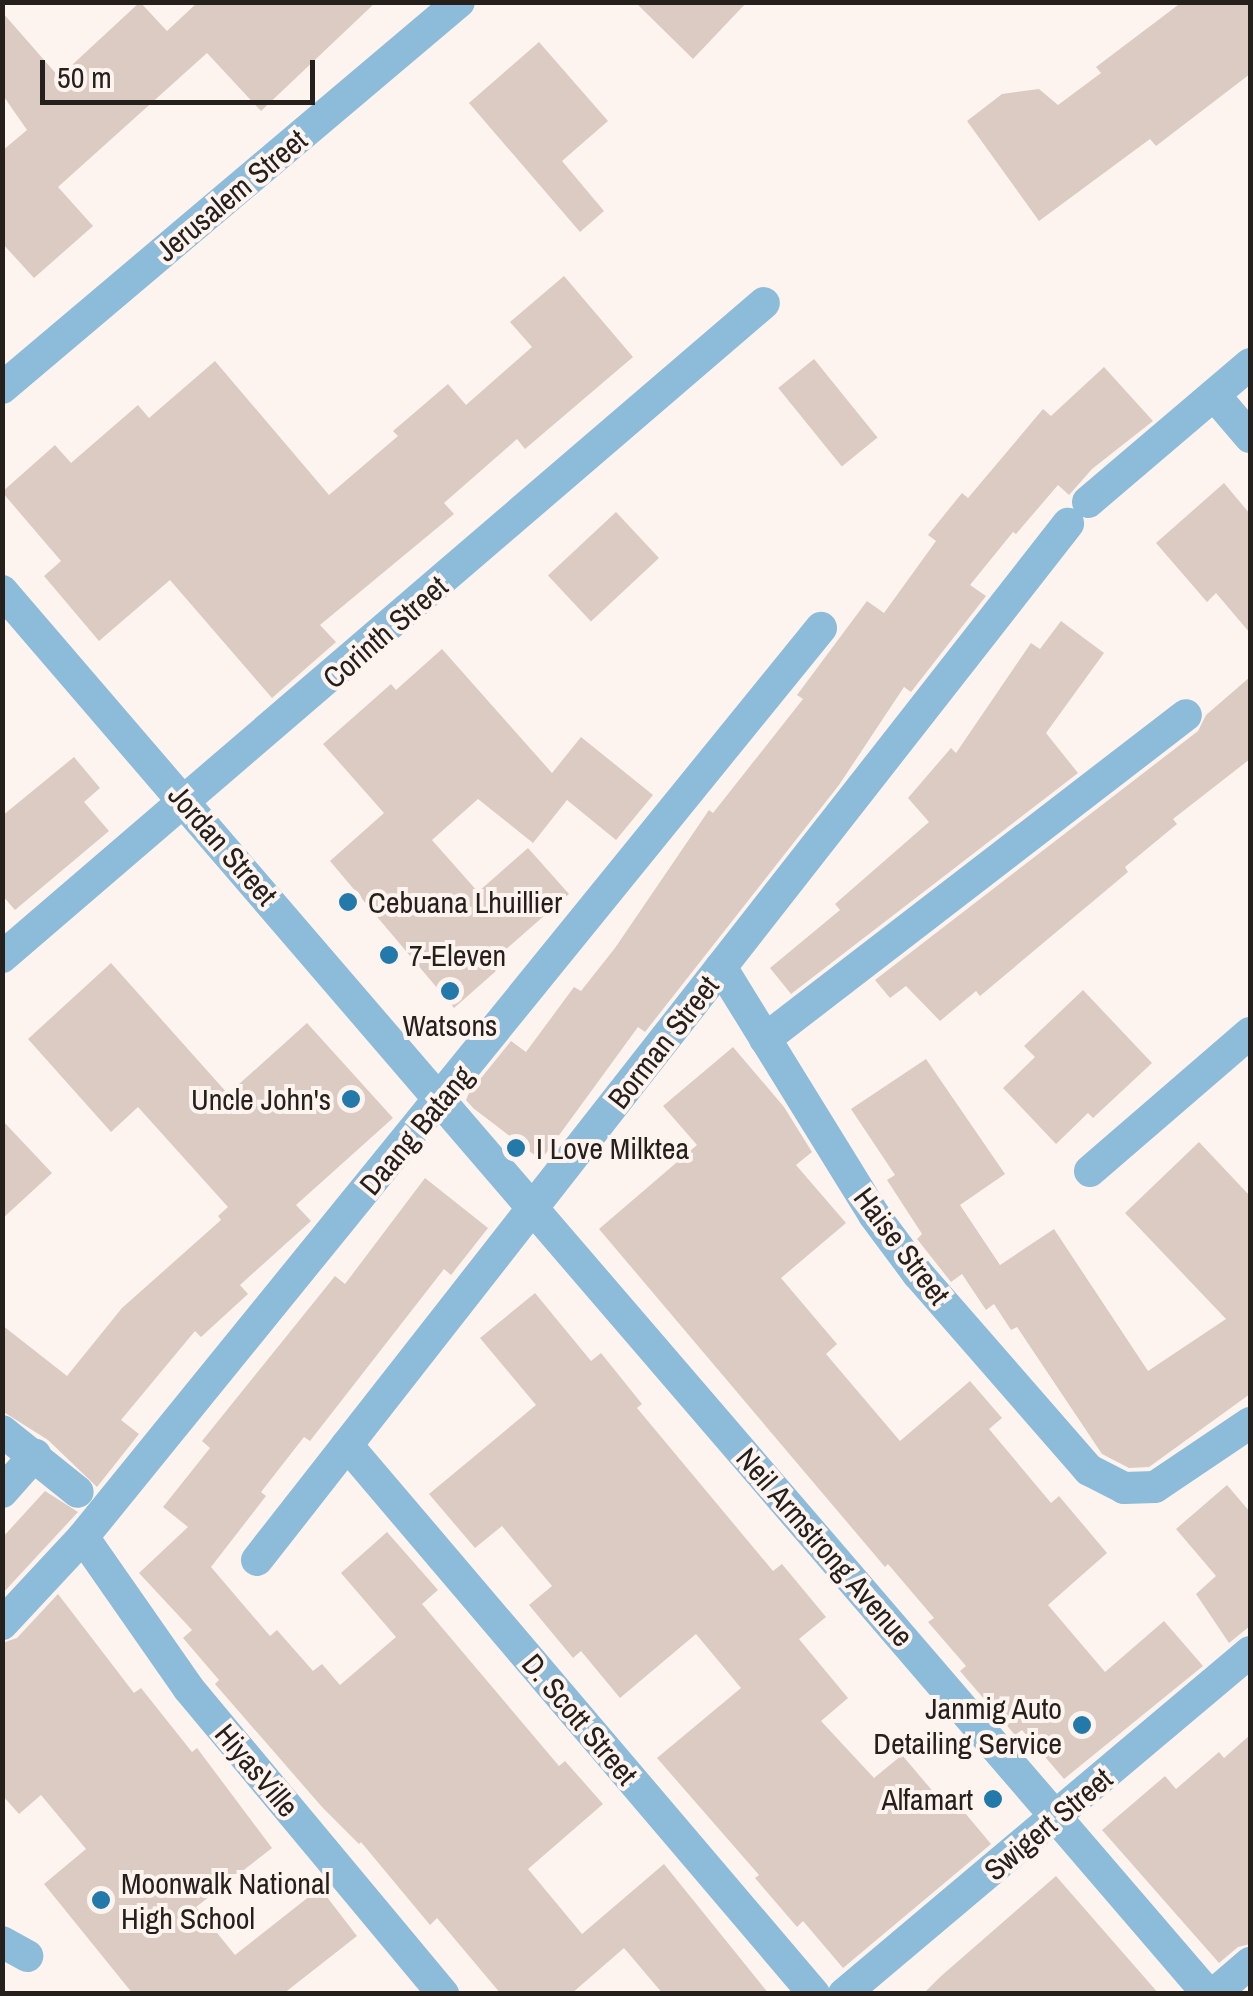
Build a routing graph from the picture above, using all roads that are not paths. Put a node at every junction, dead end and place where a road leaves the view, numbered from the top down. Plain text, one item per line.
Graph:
1 (459, 2) edge
2 (764, 304) dead end
3 (1250, 364) edge
4 (2, 388) edge
5 (1215, 396) junction
6 (1250, 437) edge
7 (2, 591) edge
8 (821, 628) dead end
9 (1186, 716) dead end
10 (187, 804) junction
11 (2, 958) edge
12 (721, 967) junction
13 (1250, 1033) edge
14 (765, 1039) junction
15 (440, 1102) junction
16 (1090, 1171) dead end
17 (533, 1208) junction
18 (1250, 1423) edge
19 (2, 1430) edge
20 (347, 1445) junction
21 (35, 1455) junction
22 (2, 1492) edge
23 (78, 1492) dead end
24 (83, 1537) junction
25 (257, 1560) dead end
26 (2, 1624) edge
27 (1250, 1652) edge
28 (1057, 1818) junction
29 (1250, 1963) edge
30 (443, 1994) edge
31 (814, 1994) edge
32 (844, 1994) edge
33 (1211, 1994) edge

1 - 4 street, Jerusalem Street
2 - 10 street, Corinth Street
3 - 5 street, Borman Street
5 - 6 street
5 - 12 street, Borman Street
7 - 10 street, Jordan Street
8 - 15 street, Daang Batang
9 - 14 street
10 - 11 street, Corinth Street
10 - 15 street, Jordan Street
12 - 14 street, Haise Street
12 - 17 street, Borman Street
13 - 16 street
14 - 18 street, Haise Street
15 - 17 street, Neil Armstrong Avenue
15 - 24 street, Daang Batang
17 - 20 street, Borman Street
17 - 28 street, Neil Armstrong Avenue
19 - 21 street
20 - 25 street, Borman Street
20 - 31 street, D. Scott Street
21 - 22 street
21 - 23 street
24 - 26 street, Daang Batang
24 - 30 street, HiyasVille
27 - 28 street, Swigert Street
28 - 32 street, Swigert Street
28 - 33 street, Neil Armstrong Avenue
29 - 33 street

